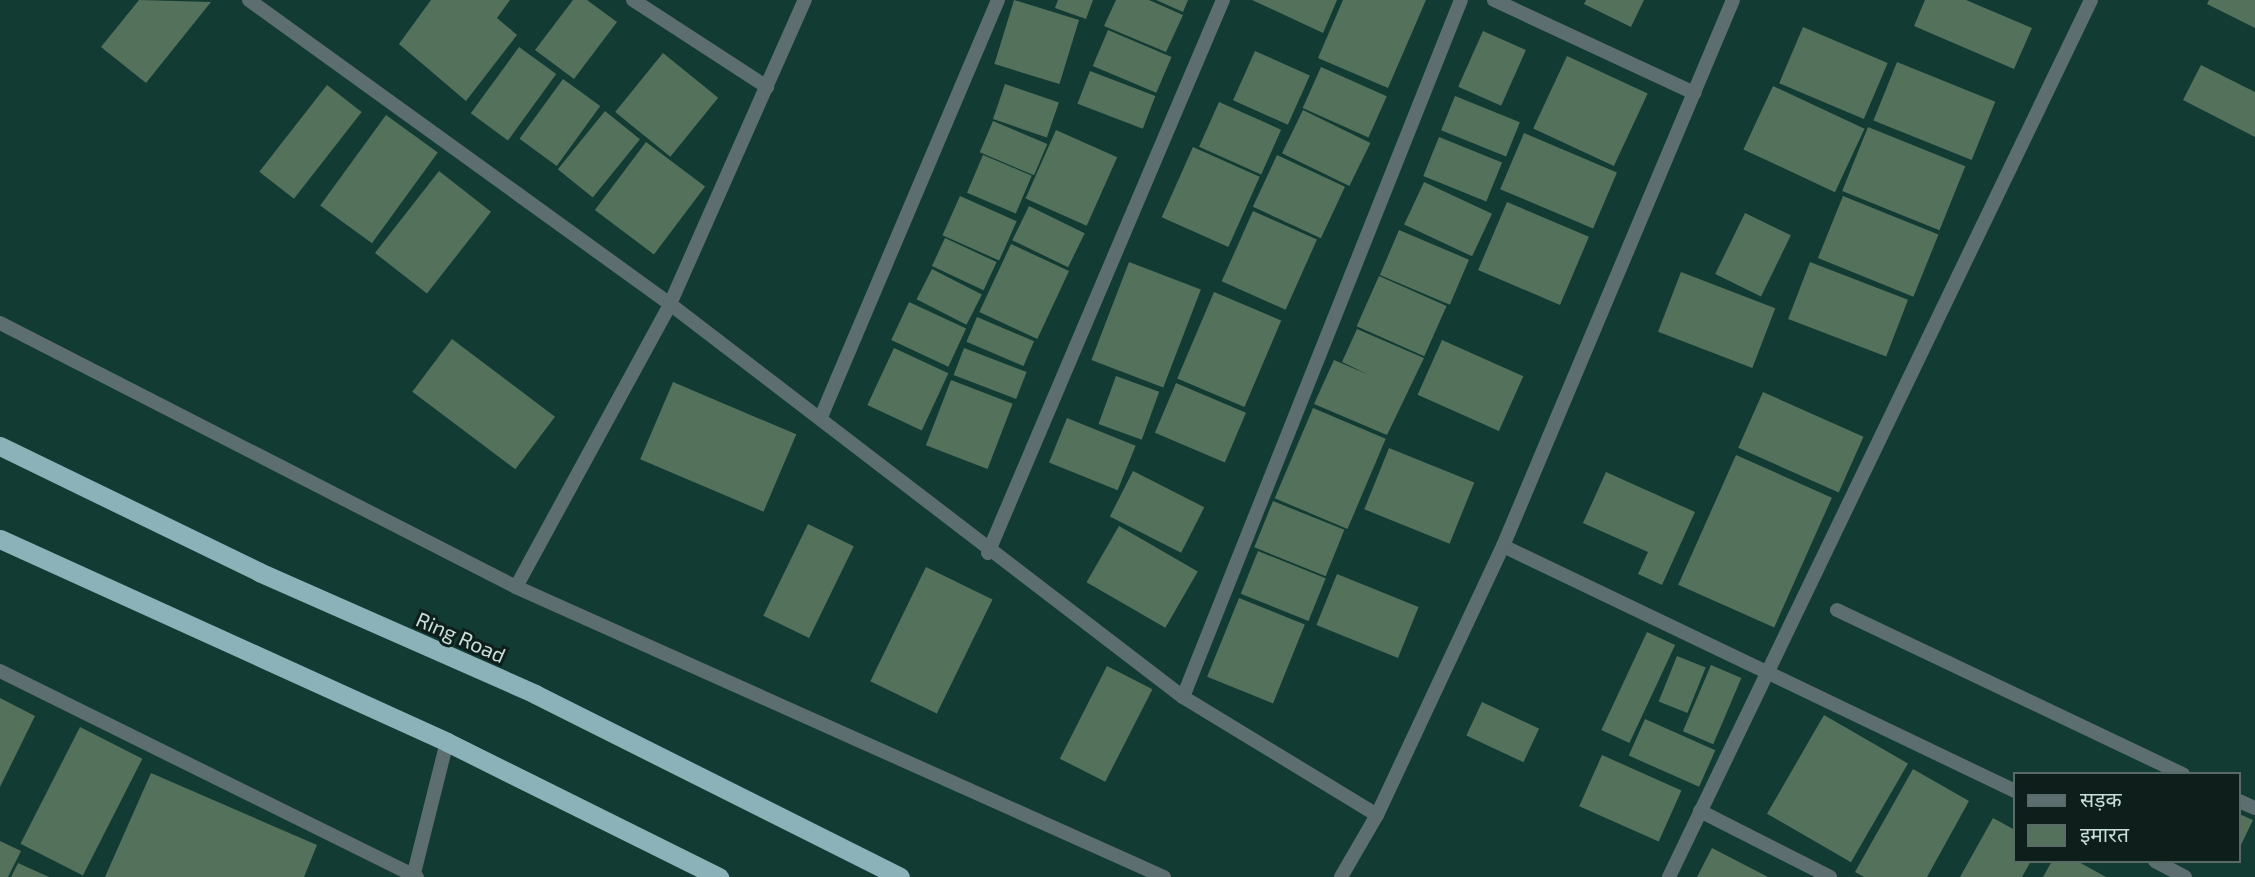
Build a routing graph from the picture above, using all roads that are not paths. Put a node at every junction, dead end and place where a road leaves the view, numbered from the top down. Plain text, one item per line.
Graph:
1 (248, 0) edge
2 (633, 0) edge
3 (805, 0) edge
4 (998, 0) edge
5 (1223, 0) edge
6 (1461, 0) edge
7 (1494, 0) edge
8 (1733, 0) edge
9 (2091, 0) edge
10 (767, 87) junction
11 (1694, 93) junction
12 (670, 304) junction
13 (0, 323) edge
14 (821, 417) junction
15 (0, 446) edge
16 (0, 539) edge
17 (1503, 546) junction
18 (988, 553) junction
19 (516, 587) junction
20 (1836, 610) dead end
21 (1768, 667) junction
22 (0, 671) edge
23 (1183, 697) junction
24 (447, 742) junction
25 (2179, 772) edge
26 (2014, 790) edge
27 (1700, 811) junction
28 (1377, 815) junction
29 (2159, 863) edge
30 (414, 877) edge
31 (719, 877) edge
32 (900, 877) edge
33 (1164, 877) edge
34 (1342, 877) edge
35 (1669, 877) edge
36 (1830, 877) edge
37 (2186, 877) edge

1 - 12 street
2 - 10 street
3 - 10 street
4 - 14 street
5 - 18 street
6 - 23 street
7 - 11 street
8 - 11 street
9 - 21 street
10 - 12 street
11 - 17 street
12 - 14 street
12 - 19 street
13 - 19 street
14 - 18 street
15 - 32 highway, Ring Road
16 - 24 highway
17 - 21 street
17 - 28 street
18 - 23 street
19 - 33 street
20 - 25 street
21 - 26 street
21 - 27 street
22 - 30 street
23 - 28 street
24 - 30 street
24 - 31 highway
27 - 35 street
27 - 36 street
28 - 34 street
29 - 37 street

